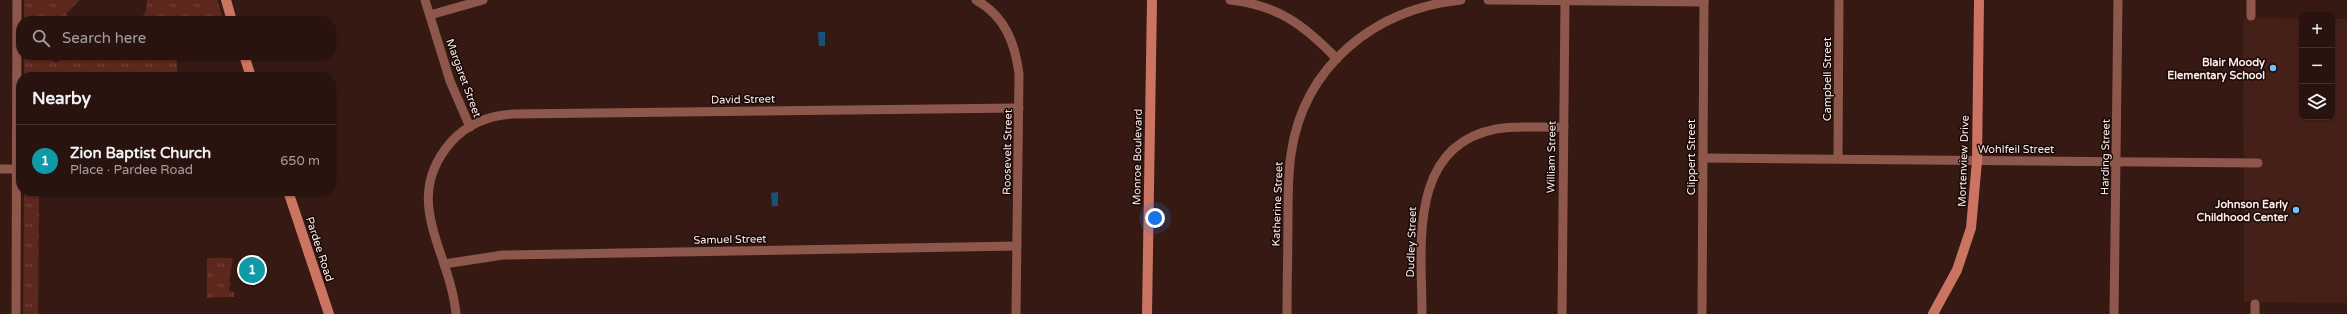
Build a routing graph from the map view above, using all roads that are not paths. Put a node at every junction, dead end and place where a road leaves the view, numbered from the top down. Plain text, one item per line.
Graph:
1 (17, 0) edge
2 (226, 0) edge
3 (425, 0) edge
4 (483, 0) edge
5 (976, 0) edge
6 (1152, 0) edge
7 (1230, 0) edge
8 (1461, 0) edge
9 (1488, 0) edge
10 (1839, 0) edge
11 (1978, 0) edge
12 (2118, 0) edge
13 (2251, 0) edge
14 (1565, 1) edge
15 (1704, 1) edge
16 (990, 3) edge
17 (430, 15) junction
18 (17, 16) edge
19 (231, 16) edge
20 (2251, 16) dead end
21 (1336, 59) junction
22 (17, 60) edge
23 (246, 60) edge
24 (17, 72) edge
25 (249, 72) edge
26 (1019, 108) junction
27 (470, 127) junction
28 (1564, 127) junction
29 (1702, 158) junction
30 (1838, 158) junction
31 (1977, 161) junction
32 (2117, 161) junction
33 (2258, 163) dead end
34 (0, 168) edge
35 (16, 169) edge
36 (17, 196) edge
37 (290, 196) edge
38 (1017, 246) junction
39 (444, 264) junction
40 (2255, 304) dead end
41 (16, 314) edge
42 (329, 314) edge
43 (456, 314) edge
44 (1016, 314) edge
45 (1147, 314) edge
46 (1287, 314) edge
47 (1422, 314) edge
48 (1562, 314) edge
49 (1702, 314) edge
50 (1933, 314) edge
51 (2114, 314) edge
52 (2255, 314) edge

1 - 18 street
2 - 19 street
3 - 17 street, Margaret Street
4 - 17 street
5 - 16 street
6 - 45 street, Monroe Boulevard
7 - 21 street
8 - 21 street
9 - 14 street
10 - 30 street, Campbell Street
11 - 31 street, Mortenview Drive
12 - 32 street, Harding Street
13 - 20 street
14 - 15 street
14 - 28 street, William Street
15 - 29 street, Clippert Street
16 - 26 street, Roosevelt Street
17 - 27 street, Margaret Street
21 - 46 street, Katherine Street
22 - 24 street
23 - 25 street
26 - 27 street, David Street
26 - 38 street, Roosevelt Street
27 - 39 street, Margaret Street
28 - 47 street, Dudley Street
28 - 48 street, William Street
29 - 30 street, Wohlfeil Street
29 - 49 street, Clippert Street
30 - 31 street, Wohlfeil Street
31 - 32 street, Wohlfeil Street
31 - 50 street, Mortenview Drive
32 - 33 street, Wohlfeil Street
32 - 51 street, Harding Street
34 - 35 street
36 - 41 street
37 - 42 street, Pardee Road
38 - 39 street, Samuel Street
38 - 44 street, Roosevelt Street
39 - 43 street, Margaret Street
40 - 52 street

